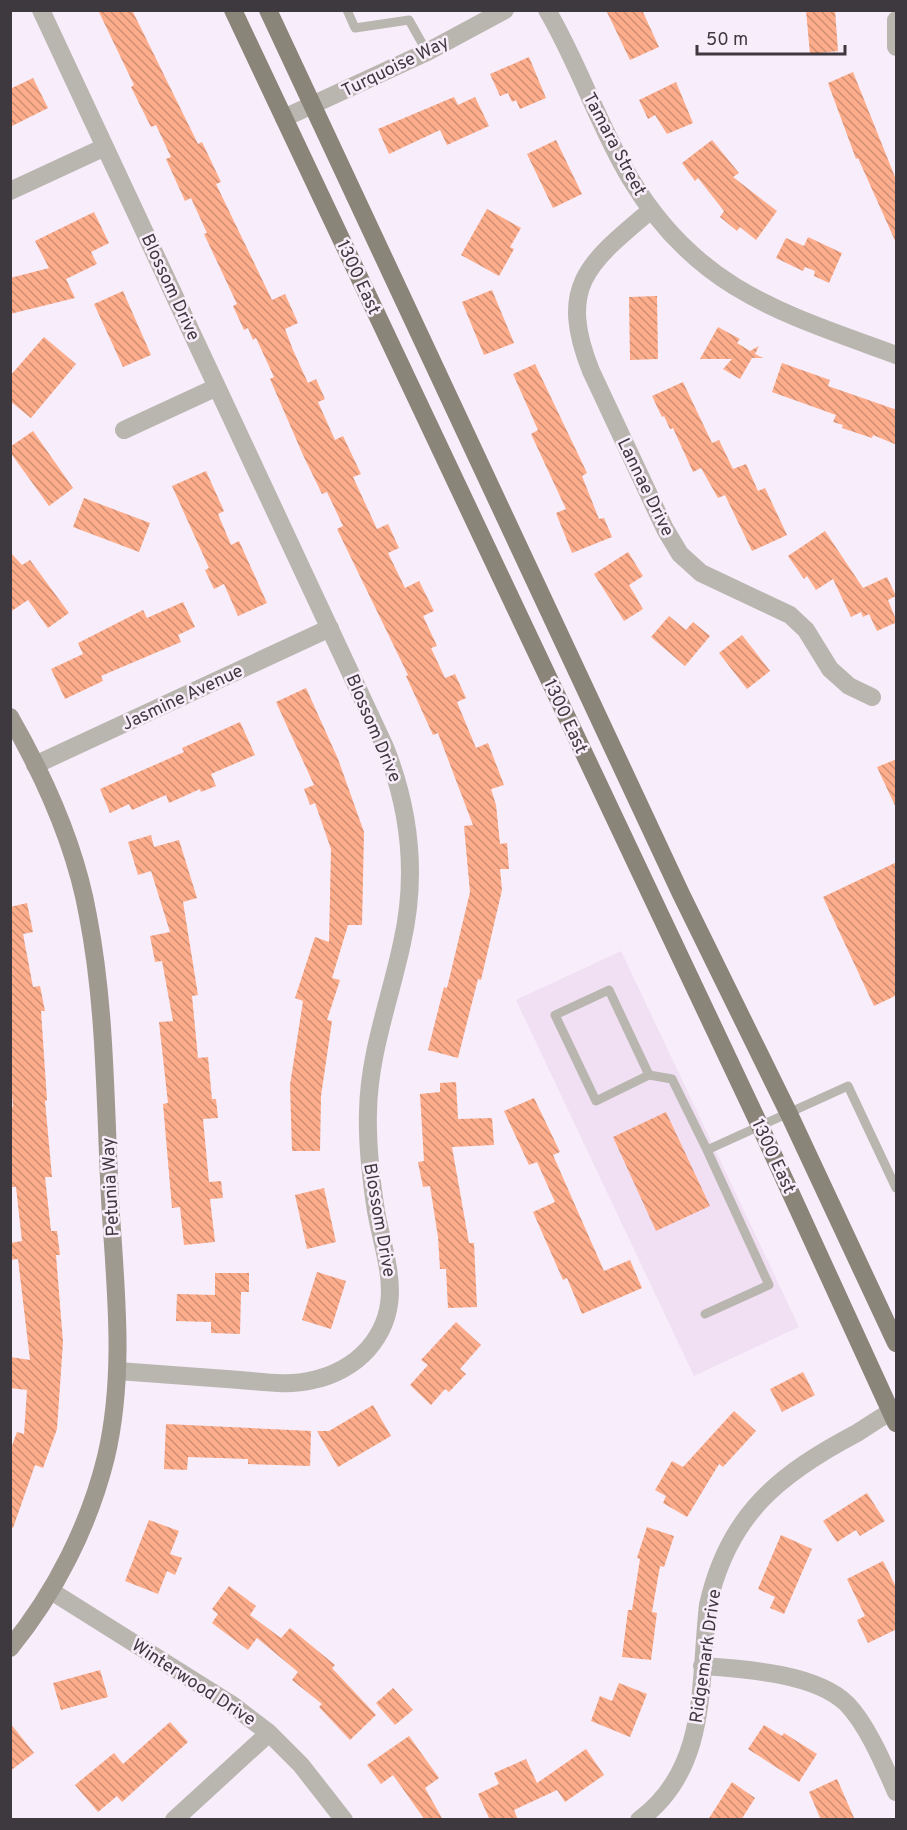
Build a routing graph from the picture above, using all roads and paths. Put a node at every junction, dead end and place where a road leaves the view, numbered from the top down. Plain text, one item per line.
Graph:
1 (41, 10) edge
2 (233, 10) edge
3 (268, 10) edge
4 (347, 10) edge
5 (505, 10) edge
6 (547, 10) edge
7 (897, 20) edge
8 (897, 47) edge
9 (427, 52) junction
10 (313, 105) junction
11 (284, 118) junction
12 (105, 147) junction
13 (10, 191) edge
14 (651, 210) junction
15 (897, 355) edge
16 (217, 387) junction
17 (124, 430) dead end
18 (330, 628) junction
19 (872, 697) dead end
20 (10, 717) edge
21 (35, 765) junction
22 (649, 1075) junction
23 (789, 1114) junction
24 (760, 1126) junction
25 (707, 1150) junction
26 (897, 1188) edge
27 (705, 1314) dead end
28 (897, 1343) edge
29 (118, 1371) junction
30 (895, 1414) edge
31 (51, 1592) junction
32 (10, 1648) edge
33 (702, 1666) junction
34 (269, 1733) junction
35 (897, 1792) edge
36 (174, 1820) edge
37 (344, 1820) edge
38 (639, 1820) edge

1 - 12 street, Blossom Drive
2 - 11 main road, 1300 East
3 - 10 main road, 1300 East
4 - 9 lane
5 - 9 street, Turquoise Way
6 - 14 street, Tamara Street
7 - 8 street
9 - 10 street, Turquoise Way
10 - 11 street, Turquoise Way
10 - 23 main road, 1300 East
11 - 24 main road, 1300 East
12 - 13 street
12 - 16 street, Blossom Drive
14 - 15 street, Tamara Street
14 - 19 street, Lannae Drive
16 - 17 street
16 - 18 street, Blossom Drive
18 - 21 street, Jasmine Avenue
18 - 29 street, Blossom Drive
20 - 21 street, Petunia Way
21 - 29 street, Petunia Way
22 - 22 lane
22 - 25 lane
23 - 24 lane
23 - 26 lane
23 - 28 main road, 1300 East
24 - 25 lane
24 - 30 main road, 1300 East
25 - 27 lane
29 - 31 street, Petunia Way
30 - 33 street, Ridgemark Drive
31 - 32 street, Petunia Way
31 - 34 street, Winterwood Drive
33 - 35 street
33 - 38 street, Ridgemark Drive
34 - 36 street
34 - 37 street, Winterwood Drive

